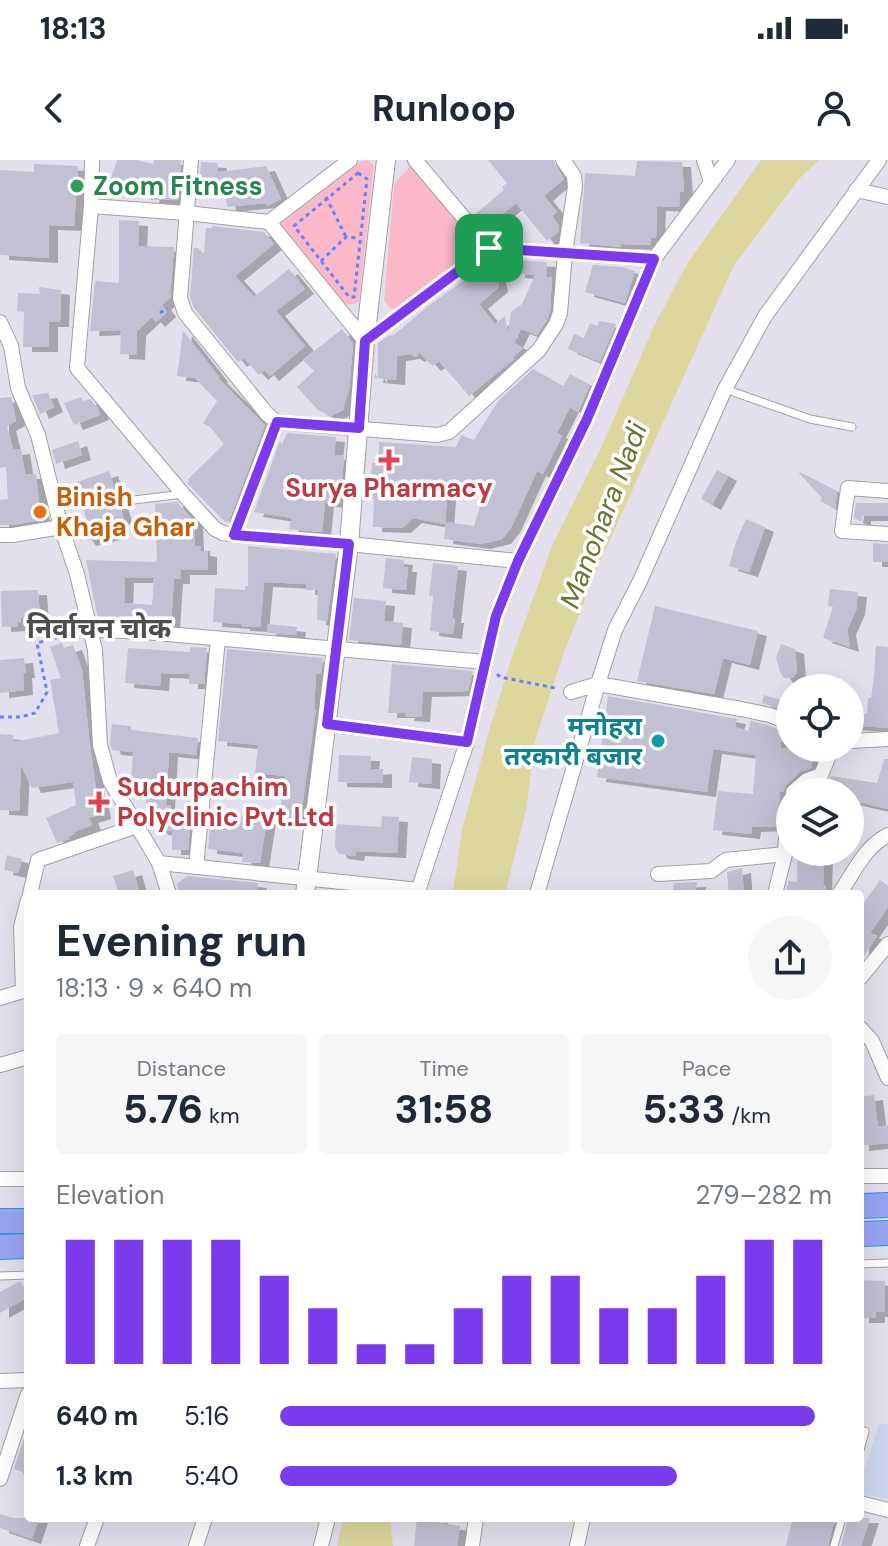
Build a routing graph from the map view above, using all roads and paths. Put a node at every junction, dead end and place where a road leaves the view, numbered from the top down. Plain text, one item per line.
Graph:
1 (92, 160) edge
2 (191, 160) edge
3 (350, 160) edge
4 (386, 160) edge
5 (415, 160) edge
6 (563, 160) edge
7 (704, 160) edge
8 (728, 160) edge
9 (879, 160) edge
10 (711, 182) junction
11 (319, 184) junction
12 (856, 190) junction
13 (888, 197) edge
14 (327, 199) junction
15 (91, 206) junction
16 (186, 213) junction
17 (269, 222) junction
18 (346, 237) junction
19 (368, 239) junction
20 (489, 248) junction
21 (565, 253) junction
22 (654, 259) junction
23 (321, 261) junction
24 (0, 322) edge
25 (365, 341) junction
26 (725, 389) junction
27 (277, 422) junction
28 (852, 427) dead end
29 (359, 428) junction
30 (888, 491) edge
31 (183, 494) junction
32 (134, 500) dead end
33 (61, 527) junction
34 (888, 534) edge
35 (0, 535) edge
36 (234, 535) junction
37 (349, 544) junction
38 (518, 561) junction
39 (90, 629) junction
40 (218, 639) junction
41 (336, 648) junction
42 (485, 662) junction
43 (500, 677) dead end
44 (598, 684) junction
45 (571, 692) joint
46 (0, 717) edge
47 (776, 717) edge
48 (327, 724) junction
49 (888, 739) edge
50 (864, 740) edge
51 (467, 742) junction
52 (826, 762) edge
53 (813, 778) edge
54 (137, 826) junction
55 (888, 835) edge
56 (776, 855) edge
57 (159, 863) junction
58 (782, 866) edge
59 (196, 867) junction
60 (658, 874) dead end
61 (306, 886) edge
62 (31, 890) edge
63 (168, 890) edge
64 (381, 890) edge
65 (419, 890) edge
66 (538, 890) edge
67 (776, 890) edge
68 (842, 890) edge
69 (24, 915) edge
70 (888, 944) edge
71 (24, 965) edge
72 (864, 973) edge
73 (24, 992) edge
74 (0, 998) edge
75 (864, 1032) edge
76 (24, 1058) edge
77 (0, 1065) edge
78 (888, 1078) edge
79 (864, 1176) edge
80 (888, 1176) edge
81 (0, 1179) edge
82 (24, 1179) edge
83 (888, 1205) edge
84 (864, 1206) edge
85 (0, 1221) edge
86 (24, 1221) edge
87 (888, 1233) edge
88 (864, 1234) edge
89 (24, 1246) edge
90 (0, 1247) edge
91 (888, 1263) edge
92 (864, 1264) edge
93 (24, 1275) edge
94 (0, 1276) edge
95 (24, 1380) edge
96 (0, 1381) edge
97 (24, 1406) edge
98 (865, 1431) dead end
99 (864, 1435) edge
100 (0, 1479) edge
101 (864, 1504) edge
102 (888, 1510) edge
103 (96, 1522) edge
104 (204, 1522) edge
105 (327, 1522) edge
106 (475, 1522) edge
107 (582, 1522) edge
108 (841, 1522) edge
109 (87, 1546) edge
110 (196, 1546) edge
111 (321, 1546) edge
112 (472, 1546) edge
113 (577, 1546) edge
114 (834, 1546) edge

1 - 15 street
2 - 16 street
3 - 11 street
4 - 19 street
5 - 20 street
6 - 21 street
7 - 10 street
8 - 10 street
9 - 12 street
10 - 22 street
11 - 14 path
11 - 17 street
12 - 13 street
12 - 26 street
14 - 18 path
14 - 19 path
14 - 23 path
15 - 16 street
15 - 31 street
16 - 17 street
16 - 27 street
17 - 25 street
18 - 19 path
18 - 23 path
19 - 23 path
19 - 25 street
20 - 21 street
20 - 25 street
21 - 22 street
21 - 29 street
22 - 38 street
24 - 33 street
25 - 29 street
26 - 28 lane
26 - 44 street
27 - 29 street
27 - 36 street
29 - 37 street
30 - 34 street
31 - 32 lane
31 - 36 street
33 - 35 street
33 - 39 street
36 - 37 street
37 - 38 street
37 - 41 street
38 - 42 street
39 - 40 street
39 - 46 path
39 - 54 street
40 - 41 street
40 - 59 street
41 - 42 street
41 - 48 street
42 - 51 street
43 - 45 path
44 - 45 street
44 - 47 street
44 - 66 street
48 - 51 street
48 - 61 street
49 - 50 street
51 - 65 street
52 - 53 street
54 - 57 street
54 - 62 street
55 - 68 street
56 - 60 street
57 - 59 street
57 - 63 street
58 - 67 street
59 - 61 street
61 - 64 street
69 - 71 street
70 - 72 street
73 - 74 street
75 - 78 street
76 - 77 street
79 - 80 street
81 - 82 street
83 - 84 highway
85 - 86 highway
87 - 88 highway
89 - 90 highway
91 - 92 lane
93 - 94 lane
95 - 96 street
97 - 100 street
98 - 99 lane
101 - 102 street
103 - 109 street
104 - 110 street
105 - 111 street
106 - 112 street
107 - 113 street
108 - 114 lane

